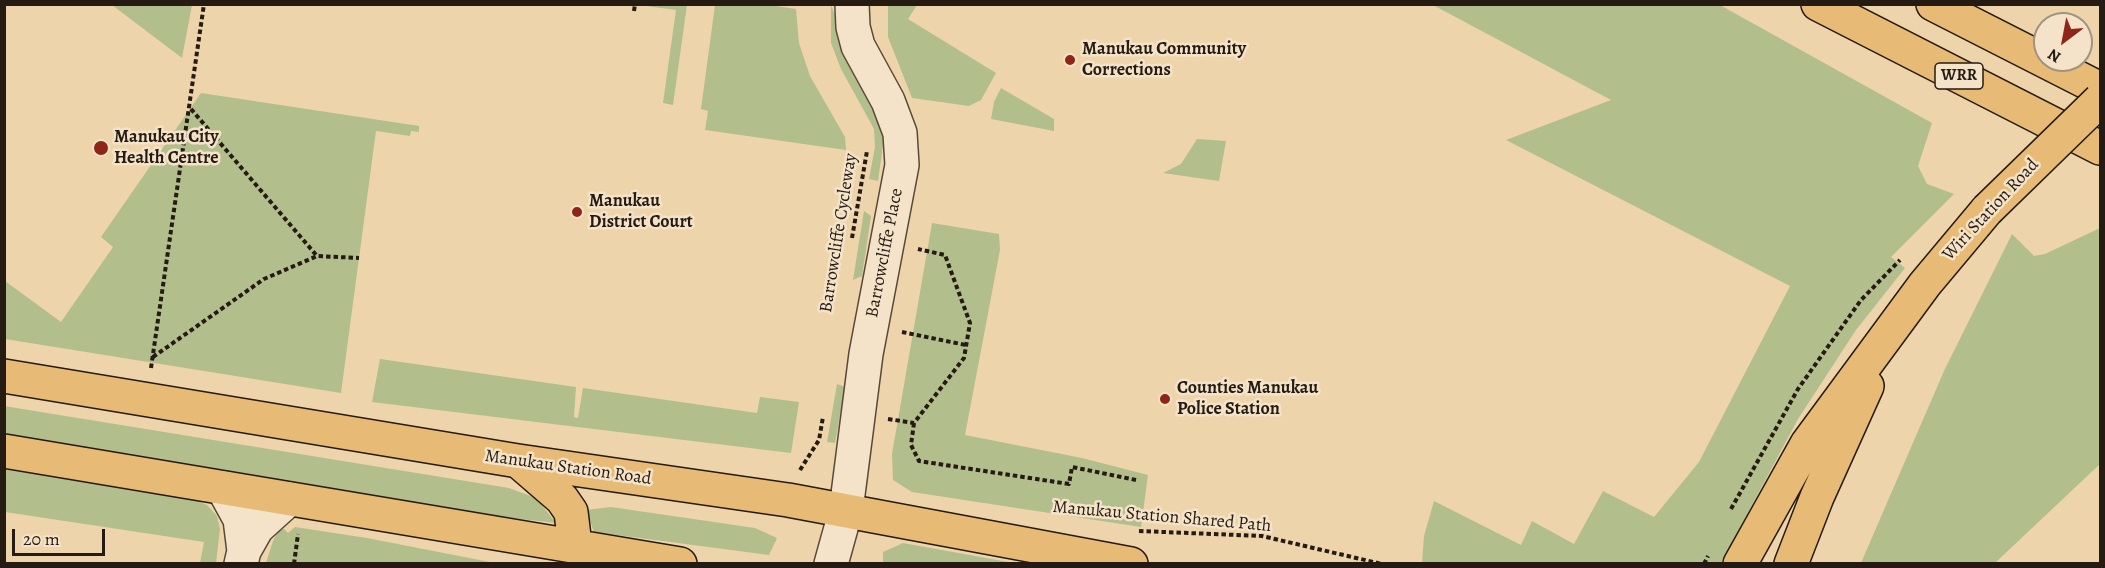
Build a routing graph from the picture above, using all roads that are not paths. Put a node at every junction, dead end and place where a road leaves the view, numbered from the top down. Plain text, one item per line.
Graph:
1 (852, 4) edge
2 (1818, 4) edge
3 (1933, 4) edge
4 (2100, 89) edge
5 (2100, 100) edge
6 (2100, 148) edge
7 (1892, 329) junction
8 (4, 376) edge
9 (4, 451) edge
10 (518, 461) junction
11 (223, 488) junction
12 (289, 499) junction
13 (846, 510) junction
14 (573, 554) edge
15 (242, 557) edge
16 (680, 564) edge
17 (831, 564) edge
18 (1131, 564) edge
19 (1740, 564) edge
20 (1791, 564) edge

1 - 13 street, Barrowcliffe Place
2 - 6 main road, WRR
3 - 4 main road
5 - 7 main road, Wiri Station Road, bridge
7 - 19 main road, Wiri Station Road
7 - 20 main road, Wiri Station Road
8 - 10 main road, Manukau Station Road
9 - 11 main road
10 - 13 main road, Manukau Station Road
10 - 14 main road
11 - 12 main road
11 - 15 street
12 - 14 main road
12 - 15 street
13 - 17 street, Barrowcliffe Place
13 - 18 main road, Manukau Station Road
14 - 16 main road

